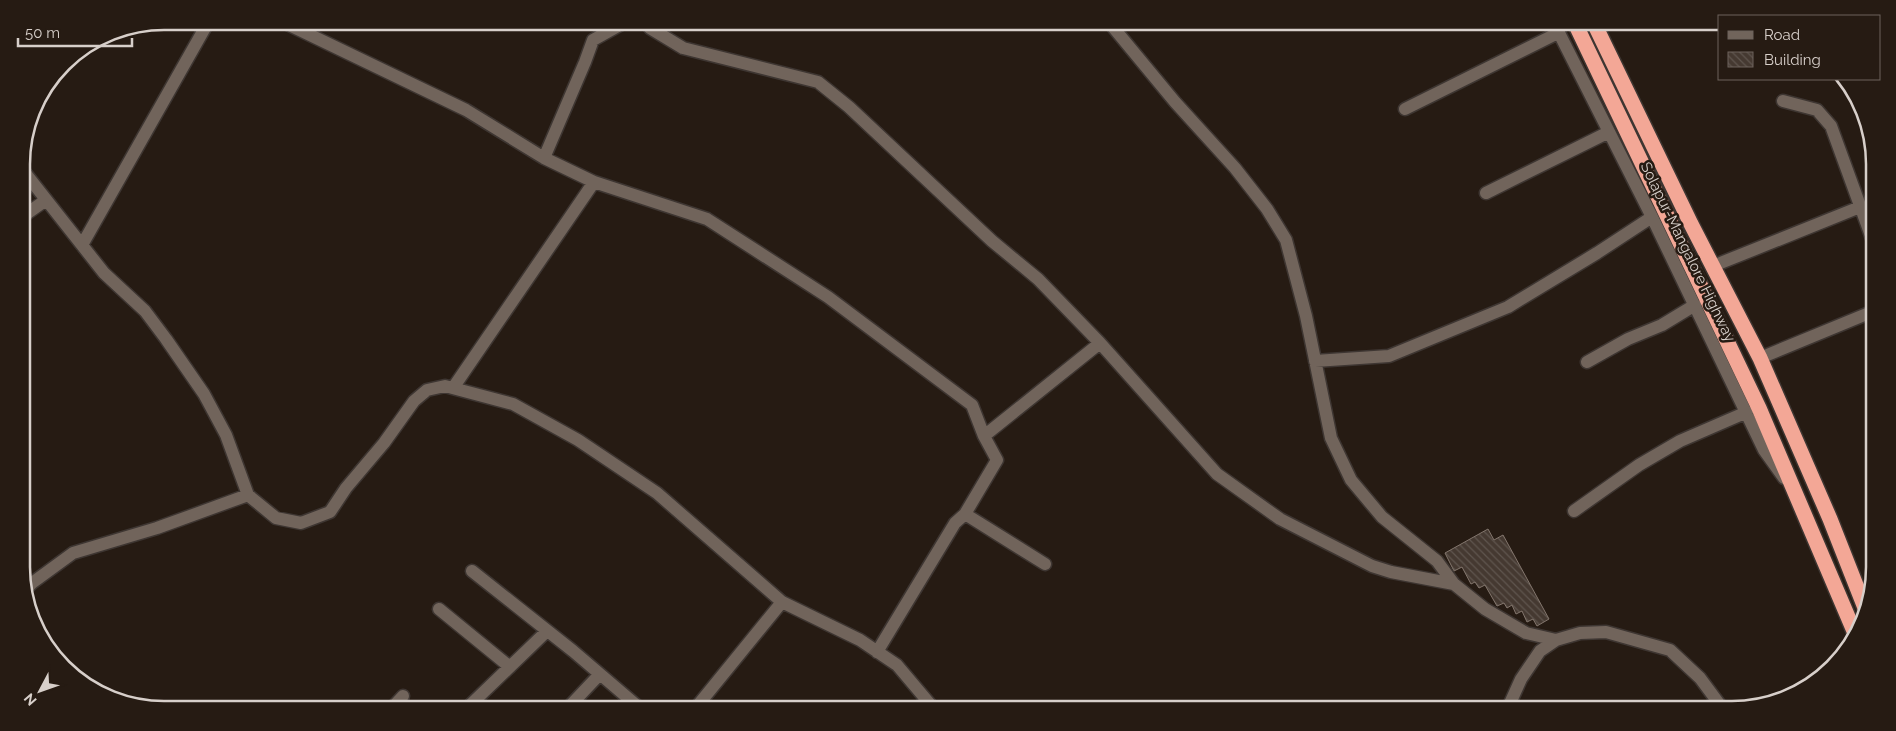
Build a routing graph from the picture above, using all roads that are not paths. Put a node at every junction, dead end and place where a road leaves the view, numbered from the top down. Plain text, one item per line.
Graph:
1 (204, 30) edge
2 (300, 30) edge
3 (611, 30) edge
4 (653, 30) edge
5 (1115, 30) edge
6 (1550, 30) edge
7 (1558, 30) edge
8 (1578, 30) edge
9 (1597, 30) edge
10 (1784, 101) dead end
11 (1405, 109) dead end
12 (1609, 132) junction
13 (544, 158) junction
14 (30, 179) edge
15 (594, 182) junction
16 (1486, 193) dead end
17 (46, 200) junction
18 (1860, 207) junction
19 (30, 211) edge
20 (1652, 217) junction
21 (1866, 223) edge
22 (82, 245) junction
23 (1713, 266) junction
24 (1695, 306) junction
25 (1866, 314) edge
26 (1100, 343) junction
27 (1760, 358) junction
28 (1315, 361) junction
29 (1587, 362) dead end
30 (453, 388) junction
31 (1753, 410) junction
32 (984, 436) junction
33 (248, 496) junction
34 (1574, 511) dead end
35 (965, 514) junction
36 (1045, 564) dead end
37 (472, 571) dead end
38 (31, 584) edge
39 (1454, 584) junction
40 (1862, 599) edge
41 (782, 602) junction
42 (438, 608) dead end
43 (1852, 626) edge
44 (547, 631) junction
45 (1556, 640) junction
46 (878, 652) junction
47 (510, 667) junction
48 (600, 674) junction
49 (403, 696) dead end
50 (398, 701) edge
51 (474, 701) edge
52 (574, 701) edge
53 (632, 701) edge
54 (701, 701) edge
55 (927, 701) edge
56 (1511, 701) edge
57 (1717, 701) edge

1 - 22 street
2 - 13 street
3 - 13 street
4 - 26 street
5 - 28 street
6 - 11 street
7 - 12 street, Solapur-Mangalore Highway
8 - 31 highway
9 - 23 highway
10 - 18 street
12 - 16 street
12 - 20 street, Solapur-Mangalore Highway
13 - 15 street
14 - 17 street
15 - 30 street
15 - 32 street
17 - 19 street
17 - 22 street
18 - 21 street
18 - 23 street
20 - 24 street, Solapur-Mangalore Highway
20 - 28 street
22 - 33 street
23 - 27 highway
24 - 29 street
24 - 31 street, Solapur-Mangalore Highway
25 - 27 street
26 - 32 street
26 - 39 street
27 - 40 highway
28 - 39 street
30 - 33 street
30 - 41 street
31 - 34 street
31 - 43 highway
32 - 35 street
33 - 38 street
35 - 36 street
35 - 46 street
37 - 44 street
39 - 45 street
41 - 46 street
41 - 54 street
42 - 47 street
44 - 47 street
44 - 48 street
45 - 56 street
45 - 57 street
46 - 55 street
47 - 51 street
48 - 52 street
48 - 53 street
49 - 50 street

